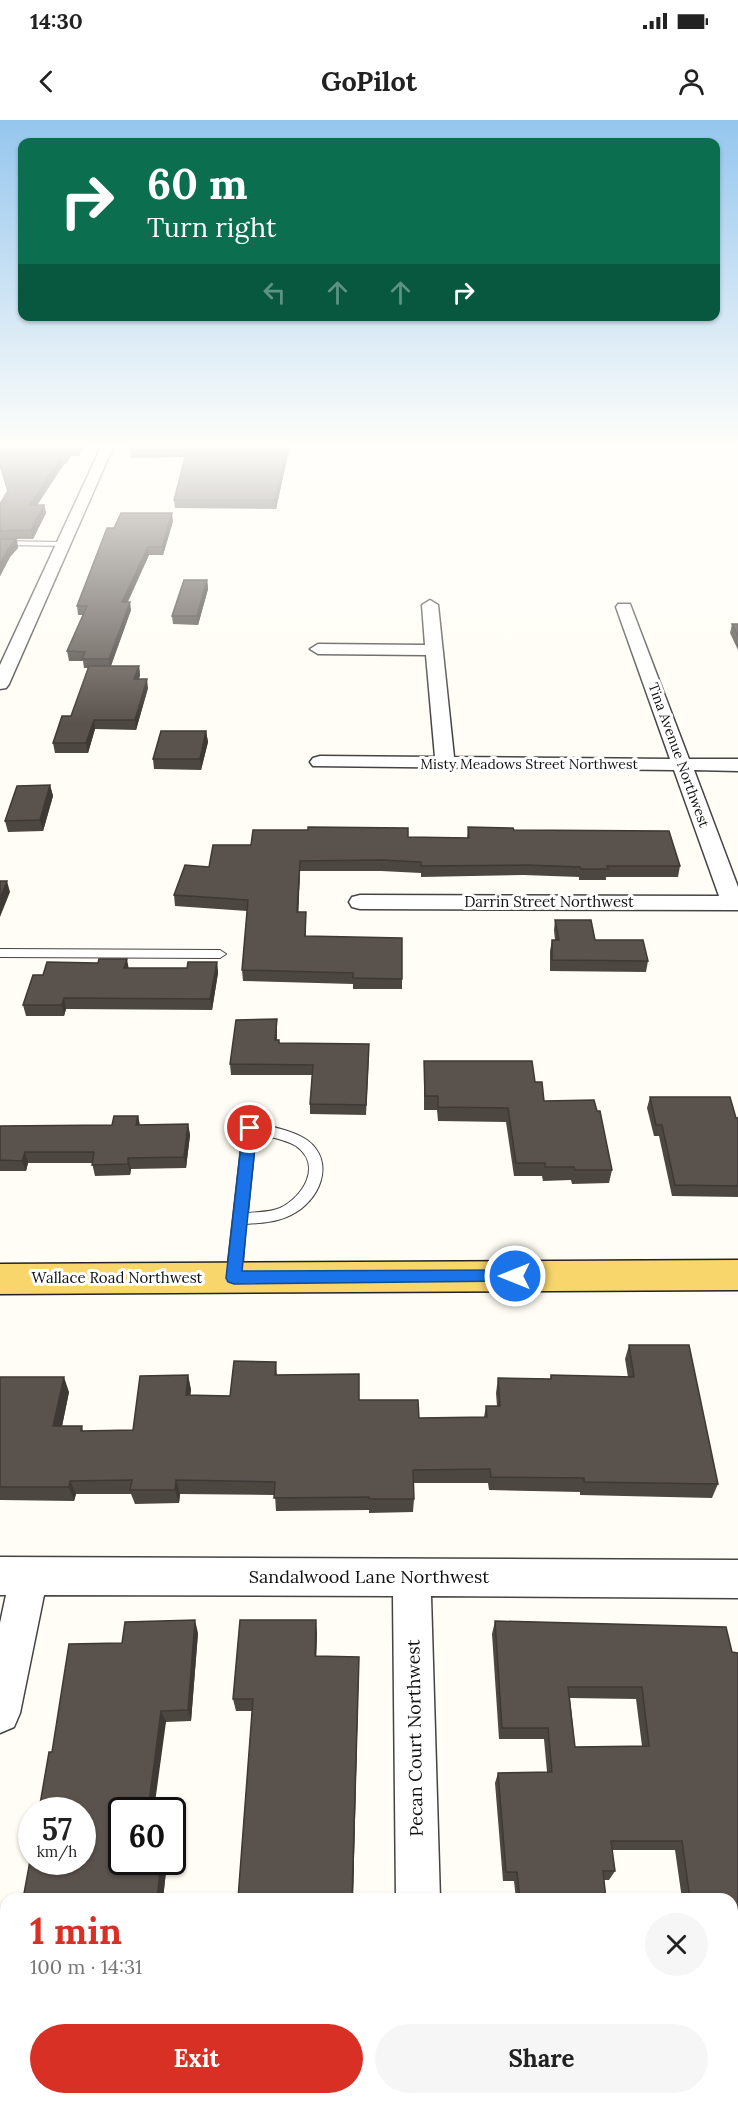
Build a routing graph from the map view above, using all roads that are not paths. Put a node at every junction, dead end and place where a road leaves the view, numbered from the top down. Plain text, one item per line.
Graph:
1 (67, 538) edge
2 (0, 543) edge
3 (64, 544) junction
4 (430, 604) dead end
5 (624, 607) dead end
6 (318, 649) dead end
7 (434, 650) junction
8 (0, 684) edge
9 (320, 762) dead end
10 (445, 763) junction
11 (682, 765) junction
12 (738, 765) edge
13 (360, 902) dead end
14 (736, 903) edge
15 (0, 952) edge
16 (220, 954) dead end
17 (239, 1219) junction
18 (738, 1275) edge
19 (234, 1278) junction
20 (0, 1279) edge
21 (15, 1576) edge
22 (412, 1576) junction
23 (738, 1579) edge
24 (0, 1713) edge
25 (418, 1893) edge

1 - 3 street
2 - 3 lane
3 - 8 street
4 - 7 street
5 - 11 street, Tina Avenue Northwest
6 - 7 street
7 - 10 street
9 - 10 street, Misty Meadows Street Northwest
10 - 11 street, Misty Meadows Street Northwest
11 - 12 street, Misty Meadows Street Northwest
11 - 14 street, Tina Avenue Northwest
13 - 14 street, Darrin Street Northwest
15 - 16 lane
17 - 17 lane
17 - 19 lane
18 - 19 main road, Wallace Road Northwest
19 - 20 main road, Wallace Road Northwest
21 - 22 street, Sandalwood Lane Northwest
21 - 24 street
22 - 23 street, Sandalwood Lane Northwest
22 - 25 street, Pecan Court Northwest

